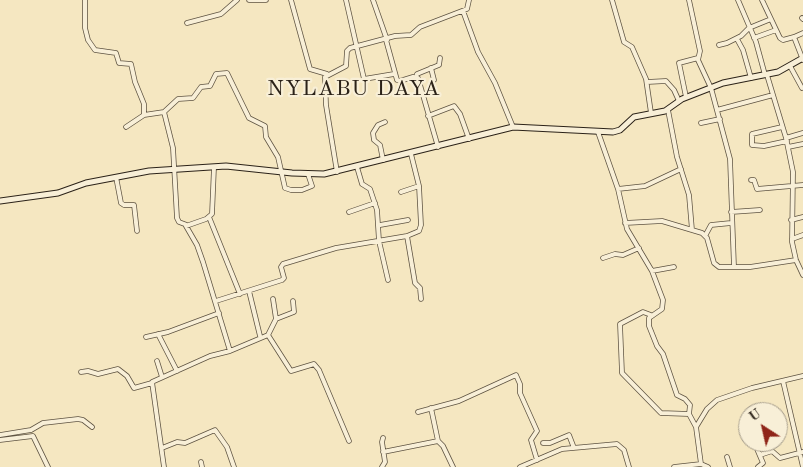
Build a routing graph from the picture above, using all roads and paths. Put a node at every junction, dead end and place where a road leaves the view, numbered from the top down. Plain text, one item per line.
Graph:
1 (85, 0) edge
2 (237, 0) edge
3 (249, 0) edge
4 (266, 0) edge
5 (291, 0) edge
6 (346, 0) edge
7 (373, 0) edge
8 (468, 0) edge
9 (612, 0) edge
10 (689, 0) edge
11 (738, 0) edge
12 (762, 0) edge
13 (463, 11) junction
14 (771, 19) junction
15 (187, 23) dead end
16 (748, 28) junction
17 (776, 30) junction
18 (803, 33) edge
19 (794, 37) junction
20 (737, 38) junction
21 (754, 38) junction
22 (386, 40) junction
23 (720, 45) dead end
24 (356, 46) junction
25 (440, 58) dead end
26 (698, 58) junction
27 (803, 58) edge
28 (790, 66) junction
29 (431, 68) junction
30 (327, 74) junction
31 (394, 74) junction
32 (766, 75) junction
33 (416, 77) junction
34 (751, 78) junction
35 (434, 80) dead end
36 (647, 82) junction
37 (711, 88) junction
38 (802, 88) dead end
39 (773, 95) junction
40 (686, 97) junction
41 (679, 101) junction
42 (668, 110) junction
43 (717, 110) junction
44 (164, 112) junction
45 (651, 113) junction
46 (144, 115) junction
47 (428, 116) junction
48 (720, 119) junction
49 (384, 122) dead end
50 (702, 123) dead end
51 (126, 127) dead end
52 (782, 127) junction
53 (512, 128) junction
54 (598, 132) junction
55 (803, 133) edge
56 (469, 139) junction
57 (786, 140) junction
58 (803, 144) edge
59 (438, 147) junction
60 (788, 147) junction
61 (411, 154) junction
62 (383, 160) junction
63 (214, 167) junction
64 (357, 167) junction
65 (681, 169) junction
66 (175, 170) junction
67 (280, 172) junction
68 (337, 172) junction
69 (308, 174) junction
70 (116, 177) junction
71 (751, 180) dead end
72 (803, 184) edge
73 (419, 186) junction
74 (794, 187) junction
75 (618, 189) junction
76 (401, 192) dead end
77 (0, 201) edge
78 (375, 202) junction
79 (760, 210) dead end
80 (349, 212) dead end
81 (731, 212) junction
82 (209, 217) junction
83 (803, 217) edge
84 (408, 220) dead end
85 (791, 220) junction
86 (731, 222) junction
87 (625, 223) junction
88 (380, 224) junction
89 (186, 225) junction
90 (137, 230) dead end
91 (692, 230) junction
92 (803, 235) edge
93 (407, 236) junction
94 (705, 236) junction
95 (792, 239) junction
96 (379, 241) junction
97 (639, 248) junction
98 (603, 258) dead end
99 (796, 260) junction
100 (674, 267) dead end
101 (734, 267) junction
102 (652, 271) junction
103 (803, 275) edge
104 (388, 280) dead end
105 (249, 291) junction
106 (240, 294) junction
107 (421, 298) dead end
108 (273, 299) dead end
109 (216, 301) junction
110 (292, 301) dead end
111 (219, 313) junction
112 (651, 315) junction
113 (276, 319) junction
114 (158, 334) junction
115 (268, 335) junction
116 (260, 336) junction
117 (146, 337) dead end
118 (230, 351) junction
119 (157, 360) dead end
120 (178, 371) junction
121 (81, 372) dead end
122 (803, 376) edge
123 (162, 377) junction
124 (783, 380) junction
125 (152, 383) junction
126 (431, 408) junction
127 (418, 412) dead end
128 (689, 414) junction
129 (696, 427) junction
130 (92, 428) dead end
131 (33, 429) junction
132 (26, 433) junction
133 (0, 436) edge
134 (32, 436) junction
135 (383, 438) dead end
136 (0, 440) edge
137 (349, 441) dead end
138 (438, 441) junction
139 (543, 442) dead end
140 (162, 448) junction
141 (574, 448) junction
142 (383, 452) junction
143 (759, 452) edge
144 (801, 453) edge
145 (760, 455) junction
146 (727, 457) dead end
147 (537, 460) junction
148 (700, 464) junction
149 (48, 467) edge
150 (164, 467) edge
151 (234, 467) edge
152 (382, 467) edge
153 (453, 467) edge
154 (520, 467) edge
155 (629, 467) edge
156 (674, 467) edge
157 (708, 467) edge
158 (730, 467) edge
159 (758, 467) edge
160 (803, 467) edge

1 - 46 street
2 - 15 street
3 - 4 street
5 - 30 street
6 - 24 street
7 - 22 street
8 - 13 street
9 - 36 street
10 - 26 street
11 - 16 street
12 - 14 street
13 - 22 street
13 - 53 street
14 - 16 street
14 - 17 street
16 - 20 street
16 - 21 street
17 - 19 street
17 - 21 street
18 - 19 street
19 - 27 street
20 - 23 street
20 - 34 street
21 - 32 street
22 - 24 street
22 - 31 street
24 - 30 street
24 - 31 street
25 - 29 street
26 - 37 street
26 - 40 street
27 - 28 street
28 - 32 street
28 - 38 street
29 - 33 street
29 - 35 street
30 - 68 street
31 - 33 street
32 - 34 street
32 - 39 street
33 - 47 street
34 - 37 street
36 - 41 street
36 - 45 street
37 - 40 street
37 - 43 street
39 - 43 street
39 - 52 street
40 - 41 street
41 - 42 street
42 - 45 street
42 - 65 street
43 - 48 street
44 - 46 street
44 - 66 street
44 - 67 street
45 - 54 street
46 - 51 street
47 - 56 street
47 - 59 street
48 - 50 street
48 - 81 street
49 - 62 street
52 - 57 street
52 - 57 street
53 - 54 street
53 - 56 street
54 - 75 street
55 - 57 street
56 - 59 street
57 - 60 street
58 - 60 street
59 - 61 street
60 - 74 street
61 - 62 street
61 - 73 street
62 - 64 street
63 - 66 street
63 - 67 street
63 - 82 street
64 - 68 street
64 - 78 street
65 - 75 street
65 - 91 street
66 - 70 street
66 - 89 street
67 - 69 street
67 - 69 street
68 - 69 street
70 - 77 street
70 - 90 street
71 - 74 street
72 - 74 street
73 - 76 street
73 - 93 street
74 - 85 street
75 - 87 street
78 - 80 street
78 - 88 street
79 - 81 street
81 - 86 street
82 - 89 street
82 - 106 street
83 - 85 street
84 - 88 street
85 - 95 street
86 - 94 street
86 - 101 street
87 - 91 street
87 - 97 street
88 - 96 street
89 - 109 street
91 - 94 street
92 - 95 street
93 - 96 street
93 - 107 street
94 - 101 street
95 - 99 street
96 - 104 street
96 - 105 street
97 - 98 street
97 - 102 street
99 - 101 street
99 - 103 street
100 - 102 street
102 - 112 street
105 - 106 street
105 - 116 street
106 - 109 street
108 - 113 street
109 - 111 street
110 - 113 street
111 - 114 street
111 - 118 street
112 - 128 street
112 - 128 street
113 - 115 street
114 - 117 street
114 - 120 street
115 - 116 street
115 - 137 street
116 - 118 street
118 - 120 street
119 - 123 street
120 - 123 street
121 - 125 street
122 - 124 street
123 - 125 street
124 - 129 street
124 - 144 street
125 - 140 street
126 - 127 street
126 - 138 street
126 - 147 street
128 - 129 street
129 - 148 street
130 - 131 street
131 - 132 street
131 - 134 street
132 - 133 street
132 - 134 street
132 - 136 street
134 - 149 street
135 - 142 street
138 - 142 street
138 - 153 street
139 - 141 street
140 - 150 street
140 - 151 street
141 - 147 street
141 - 155 street
142 - 152 street
143 - 145 street
144 - 145 street
144 - 160 street
145 - 159 street
146 - 158 street
147 - 154 street
148 - 156 street
148 - 157 street

